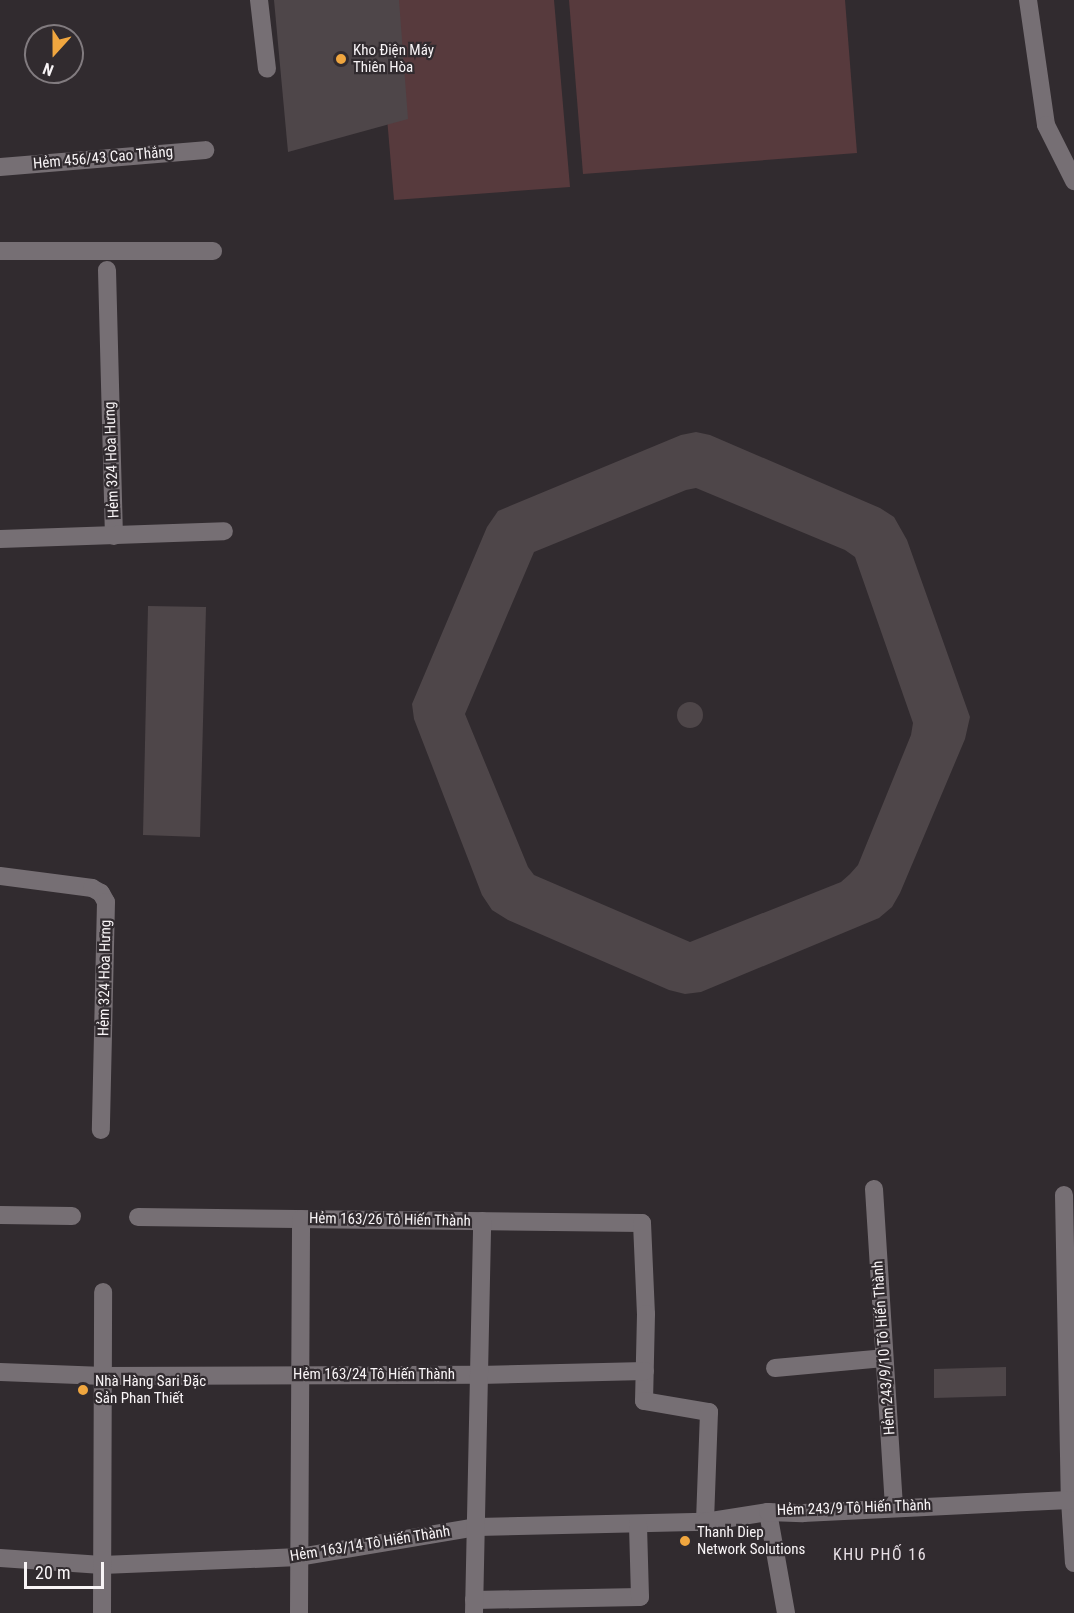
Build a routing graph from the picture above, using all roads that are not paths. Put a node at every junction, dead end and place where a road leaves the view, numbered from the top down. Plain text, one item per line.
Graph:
1 (259, 0) edge
2 (1028, 0) edge
3 (267, 69) dead end
4 (205, 150) dead end
5 (0, 166) edge
6 (1074, 181) edge
7 (213, 250) dead end
8 (0, 252) edge
9 (107, 270) dead end
10 (224, 531) dead end
11 (114, 536) junction
12 (0, 538) edge
13 (0, 876) edge
14 (101, 1130) dead end
15 (874, 1189) dead end
16 (1064, 1195) dead end
17 (0, 1215) edge
18 (72, 1216) dead end
19 (138, 1217) dead end
20 (301, 1219) junction
21 (482, 1221) junction
22 (103, 1292) dead end
23 (884, 1358) junction
24 (775, 1368) dead end
25 (645, 1371) junction
26 (0, 1372) edge
27 (300, 1375) junction
28 (479, 1375) junction
29 (104, 1376) junction
30 (1070, 1500) junction
31 (894, 1507) junction
32 (768, 1517) junction
33 (705, 1522) junction
34 (638, 1524) junction
35 (477, 1527) junction
36 (299, 1557) junction
37 (0, 1558) edge
38 (1074, 1563) edge
39 (102, 1565) junction
40 (474, 1606) edge
41 (102, 1613) edge
42 (299, 1613) edge
43 (786, 1613) edge

1 - 3 street
2 - 6 street
4 - 5 street, Hẻm 456/43 Cao Thắng
7 - 8 street
9 - 11 street, Hẻm 324 Hòa Hưng
10 - 11 street
11 - 12 street, Hẻm 324 Hòa Hưng
13 - 14 street, Hẻm 324 Hòa Hưng
15 - 23 street, Hẻm 243/9/10 Tô Hiến Thành
16 - 30 street
17 - 18 street
19 - 20 street, Hẻm 163/26 Tô Hiến Thành
20 - 21 street, Hẻm 163/26 Tô Hiến Thành
20 - 27 street
21 - 25 street, Hẻm 163/26 Tô Hiến Thành
21 - 28 street
22 - 29 street
23 - 24 street
23 - 31 street, Hẻm 243/9/10 Tô Hiến Thành
25 - 28 street, Hẻm 163/24 Tô Hiến Thành
25 - 33 street
26 - 29 street, Hẻm 163/24 Tô Hiến Thành
27 - 28 street, Hẻm 163/24 Tô Hiến Thành
27 - 29 street, Hẻm 163/24 Tô Hiến Thành
27 - 36 street
28 - 35 street
29 - 39 street
30 - 31 street, Hẻm 243/9 Tô Hiến Thành
30 - 38 street
31 - 32 street, Hẻm 243/9 Tô Hiến Thành
32 - 33 street, Hẻm 243/9 Tô Hiến Thành
32 - 43 street
33 - 34 street, Hẻm 243/9 Tô Hiến Thành
34 - 35 street, Hẻm 163/14 Tô Hiến Thành
34 - 40 street
35 - 36 street, Hẻm 163/14 Tô Hiến Thành
35 - 40 street
36 - 39 street, Hẻm 163/14 Tô Hiến Thành
36 - 42 street
37 - 39 street, Hẻm 163/14 Tô Hiến Thành
39 - 41 street

